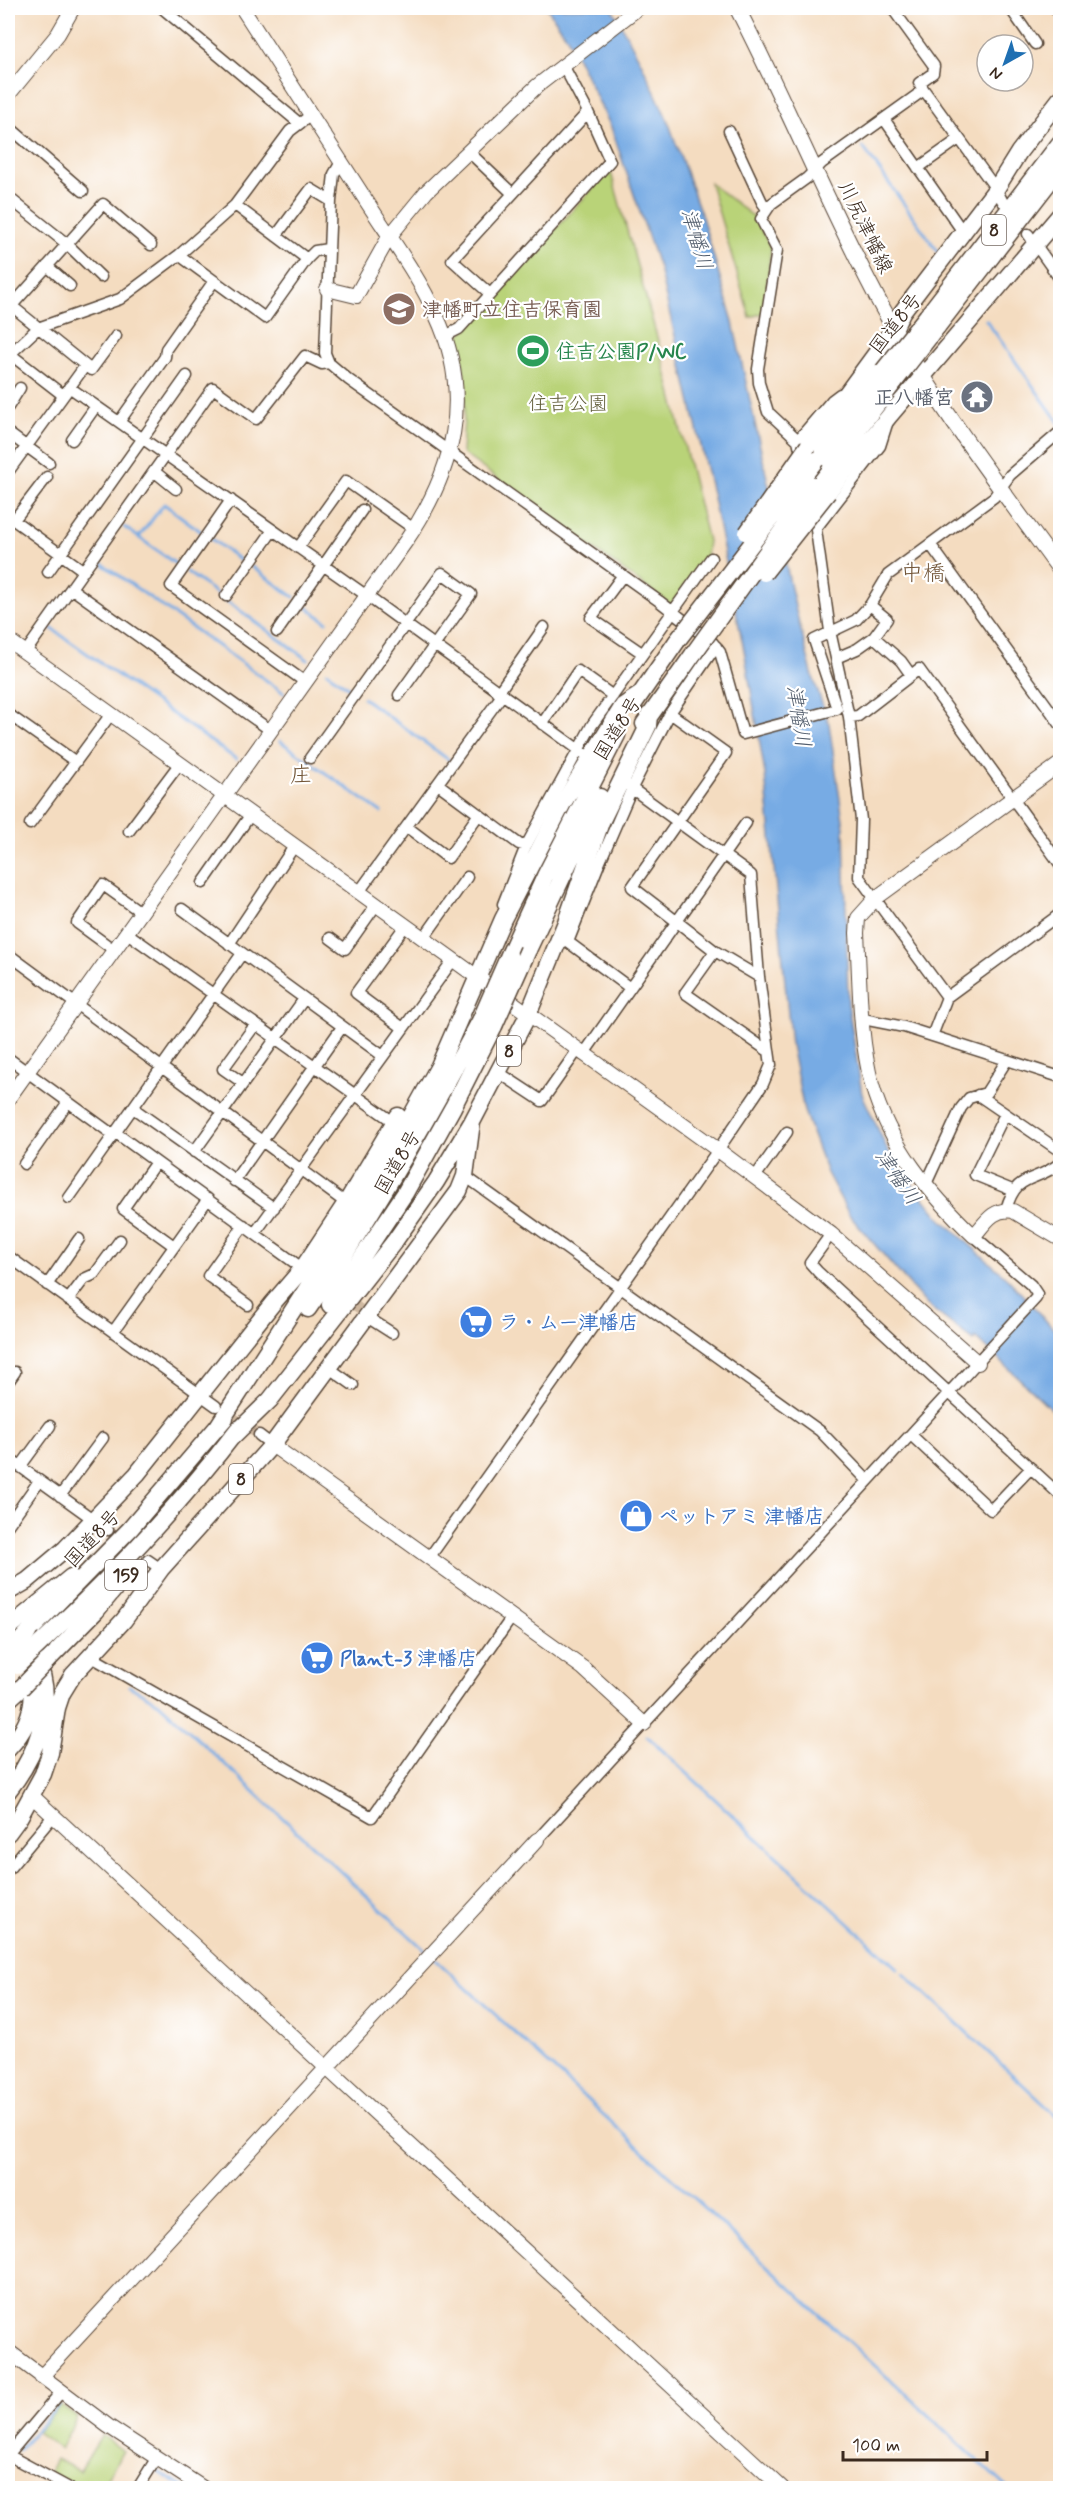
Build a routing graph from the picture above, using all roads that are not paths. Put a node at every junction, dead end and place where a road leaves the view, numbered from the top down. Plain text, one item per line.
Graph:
1 (74, 8) edge
2 (162, 8) edge
3 (242, 8) edge
4 (737, 8) edge
5 (892, 8) edge
6 (1010, 8) edge
7 (1056, 8) edge
8 (633, 12) edge
9 (1060, 14) edge
10 (1027, 33) edge
11 (566, 63) junction
12 (924, 90) junction
13 (8, 95) edge
14 (1060, 99) edge
15 (588, 111) junction
16 (311, 115) junction
17 (1060, 118) edge
18 (884, 119) junction
19 (299, 123) junction
20 (8, 126) edge
21 (729, 131) dead end
22 (959, 139) junction
23 (1060, 143) edge
24 (468, 151) junction
25 (341, 162) junction
26 (918, 168) junction
27 (1060, 168) edge
28 (814, 170) junction
29 (1008, 171) junction
30 (83, 191) dead end
31 (512, 193) junction
32 (1000, 196) junction
33 (8, 197) edge
34 (331, 201) junction
35 (1060, 201) edge
36 (235, 205) junction
37 (767, 209) junction
38 (1060, 215) edge
39 (963, 232) junction
40 (276, 236) junction
41 (389, 237) junction
42 (1036, 237) junction
43 (67, 244) junction
44 (151, 245) dead end
45 (328, 249) junction
46 (179, 255) junction
47 (307, 259) junction
48 (47, 266) junction
49 (101, 277) dead end
50 (1060, 279) edge
51 (214, 281) junction
52 (70, 286) dead end
53 (327, 289) junction
54 (490, 294) junction
55 (9, 306) edge
56 (932, 322) junction
57 (38, 328) junction
58 (894, 329) junction
59 (445, 336) junction
60 (114, 343) dead end
61 (8, 355) edge
62 (330, 363) junction
63 (85, 366) junction
64 (187, 376) dead end
65 (889, 376) junction
66 (924, 376) junction
67 (20, 388) dead end
68 (66, 391) junction
69 (8, 406) edge
70 (96, 406) junction
71 (890, 415) junction
72 (118, 422) junction
73 (1060, 432) edge
74 (8, 434) edge
75 (142, 439) junction
76 (72, 440) dead end
77 (25, 447) junction
78 (808, 449) junction
79 (450, 451) junction
80 (166, 456) junction
81 (49, 463) dead end
82 (8, 472) edge
83 (155, 472) junction
84 (47, 477) dead end
85 (1000, 487) junction
86 (821, 488) junction
87 (176, 489) dead end
88 (231, 500) junction
89 (362, 510) dead end
90 (11, 518) edge
91 (817, 527) junction
92 (414, 529) junction
93 (273, 530) junction
94 (930, 544) junction
95 (298, 548) junction
96 (61, 554) junction
97 (711, 558) dead end
98 (324, 566) junction
99 (1060, 570) edge
100 (84, 571) junction
101 (48, 572) dead end
102 (623, 575) junction
103 (72, 589) junction
104 (226, 596) dead end
105 (367, 597) junction
106 (870, 605) junction
107 (673, 612) junction
108 (405, 624) junction
109 (544, 627) dead end
110 (830, 631) junction
111 (277, 632) dead end
112 (874, 638) junction
113 (8, 640) edge
114 (434, 646) junction
115 (716, 646) junction
116 (25, 653) junction
117 (642, 653) junction
118 (836, 658) junction
119 (911, 675) junction
120 (305, 682) junction
121 (500, 694) junction
122 (399, 695) dead end
123 (613, 696) junction
124 (638, 696) junction
125 (670, 713) junction
126 (8, 714) edge
127 (111, 714) junction
128 (649, 715) junction
129 (849, 717) junction
130 (542, 724) junction
131 (1060, 724) edge
132 (270, 730) junction
133 (582, 752) junction
134 (310, 758) dead end
135 (76, 762) junction
136 (180, 764) junction
137 (1060, 764) edge
138 (438, 784) junction
139 (629, 787) junction
140 (226, 796) junction
141 (1012, 799) junction
142 (251, 814) junction
143 (479, 814) junction
144 (679, 822) junction
145 (746, 823) dead end
146 (30, 824) dead end
147 (407, 827) junction
148 (129, 831) dead end
149 (295, 845) junction
150 (526, 846) junction
151 (724, 855) junction
152 (1060, 864) edge
153 (467, 877) dead end
154 (202, 883) dead end
155 (359, 892) junction
156 (876, 898) junction
157 (376, 905) junction
158 (182, 909) dead end
159 (142, 913) junction
160 (1060, 914) edge
161 (503, 920) junction
162 (676, 922) junction
163 (405, 926) junction
164 (127, 933) junction
165 (330, 938) dead end
166 (423, 939) junction
167 (564, 940) junction
168 (229, 944) junction
169 (114, 950) junction
170 (715, 951) junction
171 (8, 954) edge
172 (242, 955) junction
173 (453, 960) junction
174 (759, 977) junction
175 (478, 978) junction
176 (630, 988) junction
177 (213, 995) junction
178 (948, 997) junction
179 (304, 999) junction
180 (76, 1004) junction
181 (528, 1015) junction
182 (460, 1016) junction
183 (863, 1019) junction
184 (487, 1022) junction
185 (255, 1025) junction
186 (342, 1027) junction
187 (403, 1028) junction
188 (932, 1036) junction
189 (275, 1039) junction
190 (768, 1051) junction
191 (580, 1053) junction
192 (383, 1056) junction
193 (8, 1058) edge
194 (1007, 1060) junction
195 (315, 1066) junction
196 (161, 1068) junction
197 (27, 1072) junction
198 (498, 1072) junction
199 (1060, 1077) edge
200 (243, 1083) junction
201 (355, 1094) junction
202 (978, 1095) junction
203 (8, 1099) edge
204 (68, 1102) junction
205 (133, 1108) junction
206 (222, 1112) junction
207 (1005, 1114) junction
208 (472, 1122) junction
209 (395, 1123) junction
210 (116, 1132) junction
211 (787, 1132) dead end
212 (261, 1141) junction
213 (718, 1150) junction
214 (1060, 1151) edge
215 (194, 1152) junction
216 (156, 1162) junction
217 (1060, 1163) edge
218 (24, 1164) dead end
219 (302, 1170) junction
220 (465, 1176) junction
221 (755, 1177) junction
222 (234, 1181) junction
223 (926, 1184) junction
224 (1012, 1190) junction
225 (69, 1198) dead end
226 (208, 1199) junction
227 (346, 1203) junction
228 (273, 1208) junction
229 (1006, 1210) junction
230 (244, 1225) junction
231 (255, 1233) junction
232 (831, 1234) junction
233 (974, 1236) junction
234 (79, 1239) dead end
235 (1060, 1239) edge
236 (120, 1240) dead end
237 (174, 1246) junction
238 (8, 1256) edge
239 (305, 1270) junction
240 (47, 1285) junction
241 (621, 1288) junction
242 (68, 1300) junction
243 (248, 1305) dead end
244 (365, 1314) junction
245 (113, 1332) junction
246 (392, 1333) dead end
247 (978, 1363) junction
248 (329, 1368) junction
249 (15, 1372) dead end
250 (8, 1382) edge
251 (353, 1385) dead end
252 (950, 1394) junction
253 (201, 1396) junction
254 (216, 1406) tunnel mouth
255 (50, 1426) dead end
256 (218, 1426) junction
257 (911, 1435) junction
258 (103, 1438) dead end
259 (231, 1438) junction
260 (266, 1440) junction
261 (8, 1458) edge
262 (20, 1467) junction
263 (1031, 1468) junction
264 (181, 1469) junction
265 (39, 1481) junction
266 (195, 1481) junction
267 (868, 1481) junction
268 (1060, 1495) edge
269 (60, 1496) junction
270 (8, 1525) edge
271 (101, 1526) junction
272 (429, 1558) junction
273 (8, 1592) edge
274 (512, 1617) junction
275 (10, 1624) edge
276 (36, 1637) junction
277 (8, 1638) edge
278 (90, 1656) junction
279 (10, 1662) edge
280 (8, 1700) edge
281 (644, 1724) junction
282 (8, 1749) edge
283 (8, 1791) edge
284 (32, 1796) junction
285 (54, 1815) junction
286 (8, 1833) edge
287 (537, 1840) joint
288 (8, 1870) edge
289 (326, 2067) junction
290 (8, 2351) edge
291 (41, 2377) junction
292 (61, 2392) junction
293 (8, 2455) edge
294 (156, 2459) junction
295 (69, 2488) edge
296 (138, 2488) edge
297 (203, 2488) edge
298 (782, 2488) edge

1 - 13 street
2 - 19 street
3 - 16 street
4 - 28 main road, 川尻津幡線
5 - 12 street
6 - 10 street
7 - 9 street
8 - 11 street
11 - 15 street
11 - 24 street
12 - 18 street
12 - 22 street
14 - 29 highway
15 - 31 street
15 - 54 street
16 - 19 street
16 - 25 street
17 - 29 highway
18 - 26 street
18 - 28 street
19 - 36 street
20 - 30 street
21 - 37 street
22 - 26 street
22 - 32 street
23 - 56 highway, 国道8号 / 8
24 - 31 street
24 - 41 street
25 - 34 street
25 - 41 street
26 - 39 street
27 - 56 highway, 国道8号 / 8
28 - 37 street
28 - 58 main road, 川尻津幡線
29 - 32 highway
31 - 54 street
32 - 39 highway
33 - 43 street
34 - 40 street
34 - 45 street
35 - 42 highway
36 - 40 street
36 - 46 street
37 - 78 street
38 - 42 highway
39 - 58 highway
40 - 47 street
41 - 53 street
41 - 59 street
42 - 50 street
42 - 66 highway
43 - 44 street
43 - 48 street
43 - 49 street
45 - 47 street
45 - 53 street
46 - 51 street
46 - 57 street
47 - 51 street
48 - 52 street
48 - 55 street
51 - 72 street
53 - 62 street
54 - 59 street
55 - 57 street
56 - 65 highway, 国道8号 / 8, bridge
57 - 61 street
57 - 63 street
58 - 66 main road, 川尻津幡線
58 - 78 highway
59 - 79 street
60 - 63 street
61 - 68 street
62 - 79 street
62 - 80 street
63 - 68 street
64 - 75 street
65 - 78 highway, 国道8号 / 8
65 - 86 highway, 国道8号 / 8
66 - 71 highway
66 - 85 main road, 川尻津幡線
67 - 69 street
68 - 70 street
68 - 77 street
70 - 72 street
70 - 76 street
71 - 86 highway
71 - 91 street
72 - 75 street
73 - 85 street
74 - 77 street
75 - 80 street
75 - 96 street
77 - 81 street
77 - 82 street
78 - 91 street
78 - 124 highway, 国道8号 / 8, bridge
79 - 92 street
79 - 102 street
80 - 83 street
80 - 88 street
83 - 87 street
83 - 100 street
84 - 90 street
85 - 94 street
85 - 99 main road, 川尻津幡線
86 - 128 highway, 国道8号 / 8, bridge
88 - 93 street
88 - 120 street
89 - 98 street
90 - 96 street
91 - 110 street
92 - 95 street
92 - 105 street
93 - 95 street
93 - 104 street
94 - 106 street
94 - 131 street
95 - 98 street
96 - 100 street
96 - 101 street
97 - 107 street
98 - 105 street
98 - 111 street
100 - 103 street
102 - 107 street
102 - 117 street
103 - 116 street
103 - 132 street
105 - 108 street
105 - 120 street
106 - 110 street
106 - 112 street
107 - 115 street
107 - 117 street
108 - 114 street
108 - 114 street
108 - 134 street
109 - 121 street
110 - 115 street
110 - 118 street
112 - 118 street
112 - 119 street
113 - 116 street
114 - 121 street
114 - 122 street
115 - 125 street
116 - 127 street
117 - 123 street
118 - 129 street
119 - 129 street
119 - 141 street
120 - 132 street
121 - 130 street
121 - 138 street
123 - 130 street
123 - 133 street
124 - 161 highway, 8
124 - 184 highway, 国道8号 / 8, bridge
125 - 139 street
125 - 144 street
126 - 135 street
127 - 135 street
127 - 136 street
128 - 167 highway, 8
128 - 184 highway, 国道8号 / 8, bridge
129 - 156 street
130 - 133 street
132 - 140 street
133 - 150 street
135 - 146 street
136 - 140 street
136 - 148 street
137 - 141 street
138 - 143 street
138 - 147 street
139 - 144 street
139 - 167 street
140 - 142 street
140 - 159 street
141 - 152 street
141 - 156 street
142 - 149 street
142 - 154 street
143 - 147 street
143 - 150 street
144 - 151 street
144 - 162 street
145 - 151 street
147 - 155 street
149 - 155 street
149 - 168 street
150 - 161 street
151 - 162 street
151 - 174 street
153 - 166 street
155 - 157 street
156 - 178 street
156 - 183 street
157 - 163 street
157 - 165 street
158 - 168 street
159 - 164 street
159 - 169 street
160 - 178 street
161 - 175 highway, 8
162 - 170 street
162 - 176 street
163 - 166 street
163 - 187 street
164 - 169 street
164 - 177 street
166 - 173 street
167 - 176 street
167 - 181 highway, 8
168 - 172 street
169 - 180 street
170 - 174 street
170 - 190 street
171 - 180 street
172 - 177 street
172 - 179 street
173 - 175 street
173 - 187 street
174 - 190 street
175 - 181 street
175 - 182 highway, 8
176 - 191 street
177 - 185 street
177 - 196 street
178 - 188 street
179 - 186 street
179 - 189 street
180 - 196 street
180 - 197 street
181 - 191 street
181 - 198 highway, 8
182 - 209 highway, 8
182 - 256 highway, 8
183 - 188 street
183 - 223 street
184 - 256 highway, 国道8号 / 8
184 - 259 highway, 国道8号 / 8
185 - 189 street
185 - 200 street
186 - 192 street
186 - 195 street
187 - 192 street
188 - 194 street
189 - 195 street
189 - 200 street
190 - 213 street
191 - 198 street
191 - 213 street
192 - 201 street
193 - 197 street
194 - 199 street
194 - 202 street
195 - 201 street
195 - 212 street
196 - 205 street
196 - 206 street
197 - 203 street
197 - 204 street
198 - 208 highway, 8
200 - 206 street
201 - 209 street
201 - 219 street
202 - 207 street
202 - 223 street
204 - 210 street
204 - 218 street
205 - 210 street
205 - 215 street
206 - 212 street
206 - 215 street
207 - 214 street
207 - 224 street
208 - 220 highway, 8
208 - 259 highway, 8
209 - 227 highway, 8
210 - 216 street
210 - 225 street
211 - 221 street
212 - 219 street
212 - 222 street
213 - 221 street
213 - 241 street
215 - 222 street
216 - 226 street
216 - 237 street
217 - 224 street
219 - 227 street
219 - 228 street
220 - 241 street
220 - 244 highway, 8
221 - 232 street
222 - 228 street
223 - 233 street
224 - 229 street
226 - 230 street
226 - 237 street
227 - 239 highway, 8
228 - 231 street
229 - 233 street
229 - 235 street
230 - 231 street
230 - 243 street
231 - 239 street
232 - 247 street
232 - 252 street
233 - 247 street
234 - 240 street
236 - 242 street
237 - 245 street
238 - 240 street
239 - 253 highway, 8
240 - 242 street
241 - 267 street
241 - 272 street
242 - 245 street
244 - 246 street
244 - 248 highway, 8
245 - 253 street
247 - 252 street
248 - 251 street
248 - 260 highway, 8
249 - 250 street
252 - 257 street
252 - 263 street
253 - 254 street
253 - 271 highway, 8
255 - 262 street
256 - 264 highway, 国道8号 / 8
257 - 263 street
257 - 267 street
258 - 269 street
259 - 266 highway, 国道8号 / 8
260 - 272 street
260 - 278 highway, 8
261 - 262 street
262 - 265 street
263 - 268 street
264 - 275 highway, 159
264 - 276 highway, 国道8号 / 8
265 - 269 street
265 - 270 street
266 - 276 highway, 国道8号 / 8
266 - 280 highway, 159, bridge
267 - 281 street
269 - 271 street
271 - 273 highway, 8
272 - 274 street
274 - 278 street
274 - 281 street
275 - 283 highway
276 - 279 highway, 国道8号 / 8, bridge
277 - 282 highway
278 - 284 highway, 8
281 - 287 street
284 - 285 street
284 - 286 highway, 8
285 - 288 street
285 - 289 street
287 - 289 street
289 - 291 street
289 - 298 street
290 - 291 street
291 - 292 street
292 - 293 street
292 - 294 street
293 - 295 street
294 - 296 street
294 - 297 street

